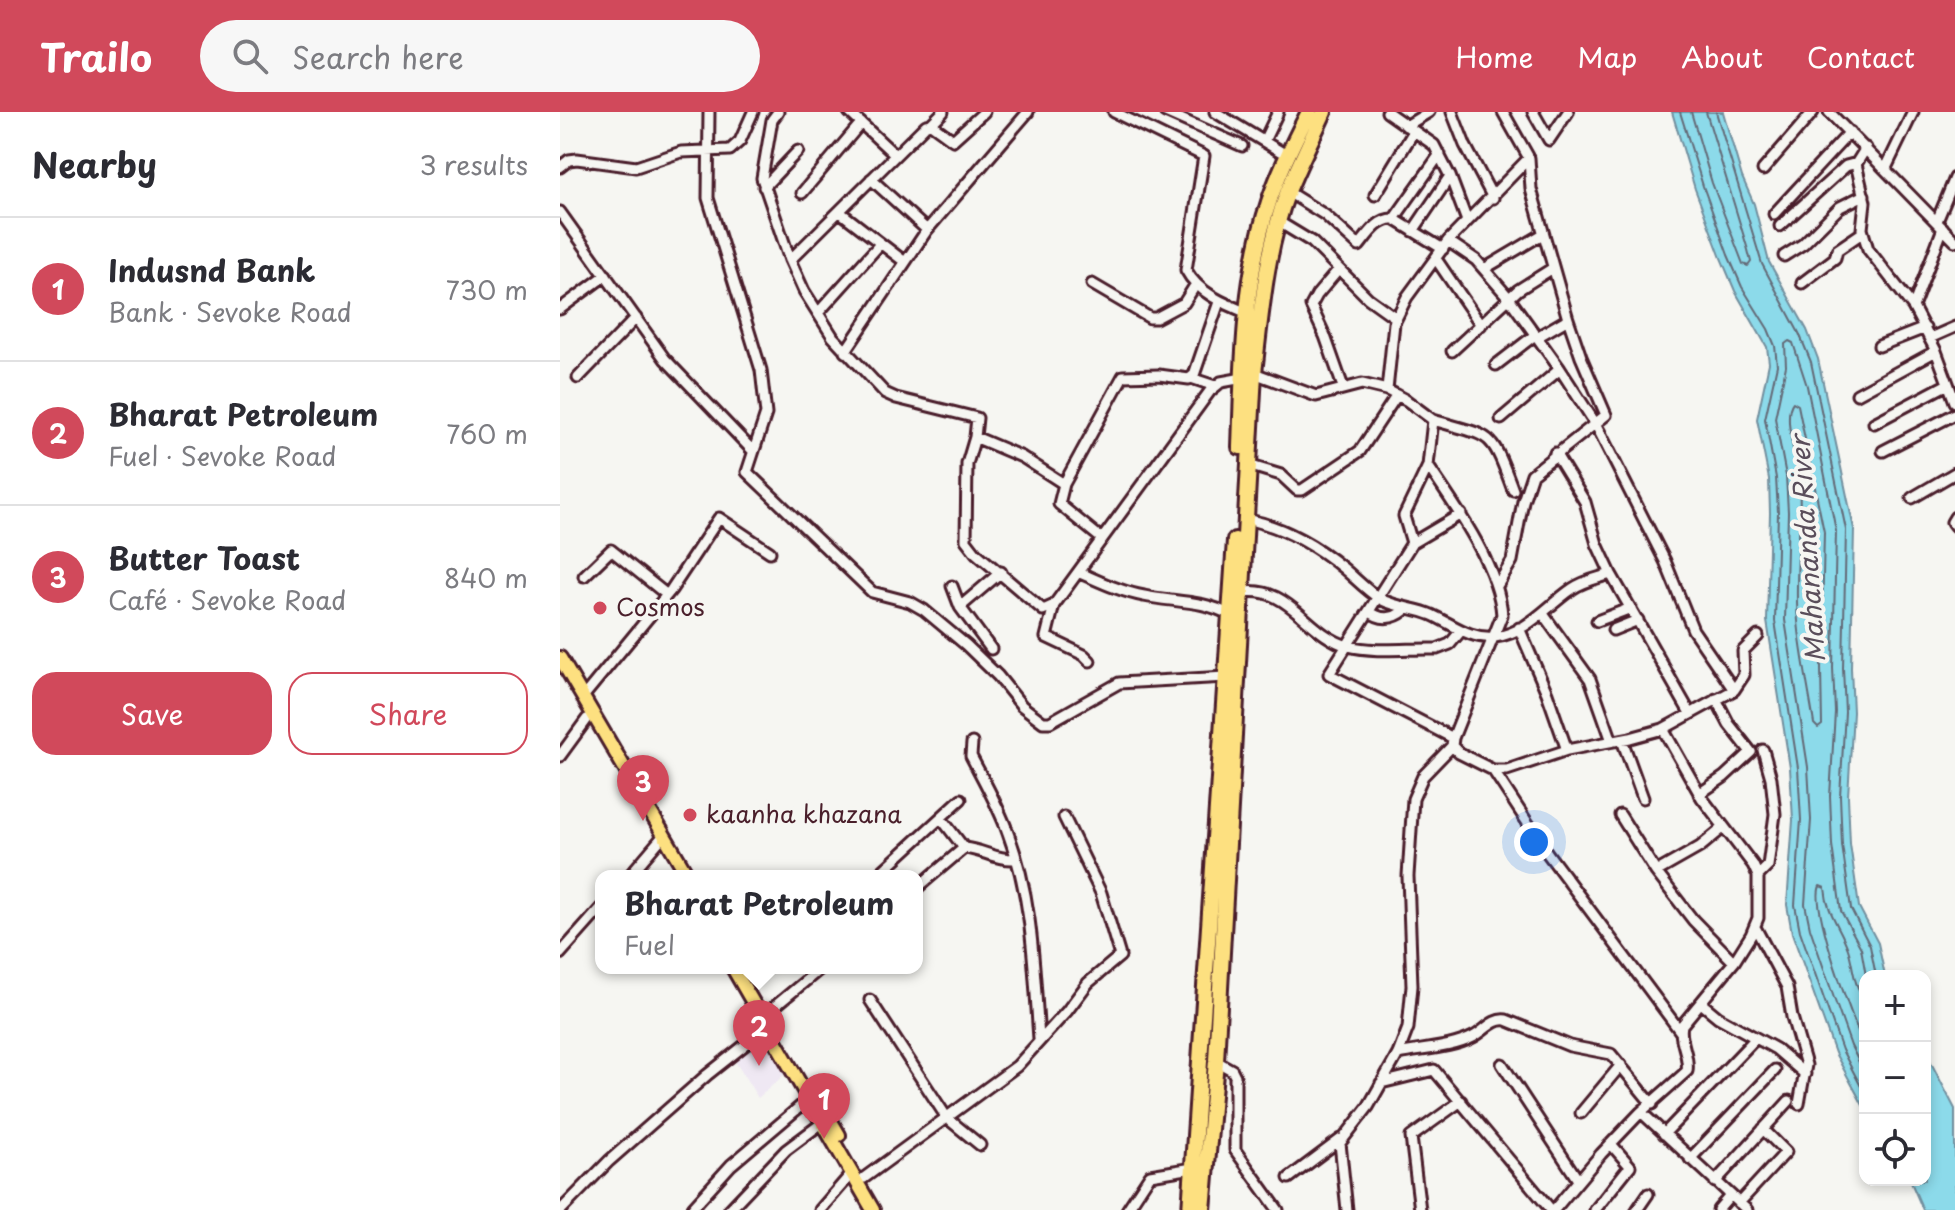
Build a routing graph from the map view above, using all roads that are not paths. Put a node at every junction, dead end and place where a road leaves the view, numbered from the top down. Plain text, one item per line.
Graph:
1 (709, 112) edge
2 (753, 112) edge
3 (778, 112) edge
4 (849, 112) edge
5 (943, 112) edge
6 (984, 112) edge
7 (1028, 112) edge
8 (1114, 112) edge
9 (1167, 112) edge
10 (1278, 112) edge
11 (1309, 112) edge
12 (1324, 112) edge
13 (1387, 112) edge
14 (1429, 112) edge
15 (1452, 112) edge
16 (1503, 112) edge
17 (1533, 112) edge
18 (1568, 112) edge
19 (1813, 112) edge
20 (1829, 112) edge
21 (1913, 112) edge
22 (1218, 113) edge
23 (861, 123) junction
24 (931, 124) junction
25 (1410, 128) junction
26 (1850, 132) junction
27 (1264, 141) junction
28 (1242, 146) dead end
29 (1866, 148) junction
30 (708, 151) junction
31 (798, 151) dead end
32 (894, 154) junction
33 (1440, 154) junction
34 (1288, 156) junction
35 (1529, 158) junction
36 (1857, 163) junction
37 (560, 167) edge
38 (1886, 168) junction
39 (1763, 170) dead end
40 (1450, 176) junction
41 (1955, 178) edge
42 (871, 179) junction
43 (764, 187) junction
44 (1288, 192) junction
45 (802, 193) dead end
46 (1375, 195) dead end
47 (1864, 195) junction
48 (1493, 198) junction
49 (560, 212) edge
50 (840, 212) junction
51 (1774, 214) dead end
52 (1394, 219) junction
53 (1467, 221) junction
54 (1279, 222) junction
55 (1940, 224) junction
56 (1780, 226) dead end
57 (927, 230) junction
58 (1413, 231) junction
59 (1862, 233) junction
60 (1543, 234) junction
61 (1954, 238) edge
62 (880, 244) junction
63 (1446, 245) junction
64 (1784, 256) dead end
65 (1436, 259) junction
66 (790, 260) junction
67 (905, 262) junction
68 (1553, 268) junction
69 (1339, 269) junction
70 (1484, 269) junction
71 (606, 275) junction
72 (1802, 283) dead end
73 (1092, 284) dead end
74 (1196, 284) junction
75 (1509, 298) junction
76 (1219, 302) junction
77 (1913, 307) junction
78 (560, 309) edge
79 (818, 313) junction
80 (1248, 313) junction
81 (636, 318) junction
82 (1396, 318) junction
83 (1568, 319) junction
84 (1481, 325) junction
85 (1955, 327) edge
86 (1925, 328) junction
87 (1536, 336) junction
88 (1930, 338) junction
89 (1879, 346) dead end
90 (1452, 351) dead end
91 (1936, 351) junction
92 (845, 352) junction
93 (1496, 365) dead end
94 (1560, 369) junction
95 (1248, 376) junction
96 (578, 378) dead end
97 (1191, 378) junction
98 (1948, 384) junction
99 (1215, 386) junction
100 (1343, 387) junction
101 (1387, 390) junction
102 (1857, 394) dead end
103 (1397, 395) junction
104 (1955, 402) edge
105 (1955, 414) edge
106 (1501, 419) dead end
107 (1433, 420) junction
108 (1595, 423) junction
109 (1874, 423) dead end
110 (975, 437) junction
111 (753, 451) junction
112 (1883, 451) dead end
113 (1555, 453) junction
114 (1248, 465) junction
115 (1428, 466) junction
116 (1955, 473) edge
117 (1064, 484) junction
118 (1513, 490) dead end
119 (1912, 498) dead end
120 (1461, 514) junction
121 (1955, 517) edge
122 (1245, 519) junction
123 (1955, 526) edge
124 (1102, 539) junction
125 (1412, 543) junction
126 (770, 552) dead end
127 (1001, 572) junction
128 (1078, 572) junction
129 (1611, 574) junction
130 (584, 576) dead end
131 (952, 586) dead end
132 (1497, 586) junction
133 (1237, 593) junction
134 (667, 595) junction
135 (1378, 598) junction
136 (1054, 605) junction
137 (960, 607) junction
138 (1631, 608) junction
139 (1405, 610) junction
140 (1369, 611) junction
141 (1543, 614) junction
142 (1230, 615) junction
143 (1638, 620) junction
144 (1597, 621) dead end
145 (1519, 628) junction
146 (1613, 630) dead end
147 (1460, 632) junction
148 (1758, 636) dead end
149 (1494, 637) junction
150 (1347, 646) junction
151 (991, 649) dead end
152 (560, 658) edge
153 (1090, 661) dead end
154 (560, 673) edge
155 (1226, 677) junction
156 (1734, 690) junction
157 (583, 697) junction
158 (1716, 699) junction
159 (1690, 713) junction
160 (590, 717) junction
161 (1663, 729) junction
162 (1617, 740) junction
163 (1453, 742) junction
164 (972, 743) dead end
165 (1567, 750) junction
166 (1763, 750) dead end
167 (560, 756) edge
168 (1493, 770) junction
169 (1699, 794) junction
170 (1643, 798) dead end
171 (961, 799) dead end
172 (1620, 815) dead end
173 (1064, 817) dead end
174 (941, 818) junction
175 (1723, 828) junction
176 (661, 838) junction
177 (964, 848) junction
178 (1016, 859) junction
179 (634, 870) edge
180 (676, 870) edge
181 (684, 870) edge
182 (884, 870) edge
183 (1656, 872) junction
184 (1758, 876) junction
185 (923, 883) edge
186 (595, 915) edge
187 (1755, 927) junction
188 (560, 954) edge
189 (1734, 962) junction
190 (737, 974) edge
191 (745, 974) edge
192 (815, 974) edge
193 (870, 1000) dead end
194 (1701, 1003) junction
195 (770, 1021) junction
196 (1680, 1031) junction
197 (1756, 1038) junction
198 (1039, 1039) junction
199 (1398, 1054) junction
200 (1216, 1061) junction
201 (1502, 1064) dead end
202 (1621, 1065) junction
203 (1775, 1070) dead end
204 (1805, 1074) junction
205 (1381, 1083) junction
206 (809, 1099) junction
207 (1461, 1101) junction
208 (1652, 1104) junction
209 (1641, 1112) junction
210 (1581, 1113) dead end
211 (947, 1118) junction
212 (822, 1123) junction
213 (1763, 1129) junction
214 (1664, 1134) junction
215 (1341, 1139) junction
216 (1611, 1144) junction
217 (980, 1145) dead end
218 (1690, 1159) junction
219 (1193, 1168) junction
220 (858, 1176) junction
221 (1289, 1178) dead end
222 (1578, 1180) junction
223 (1715, 1182) junction
224 (1648, 1194) dead end
225 (1730, 1196) junction
226 (693, 1207) dead end
227 (1743, 1207) edge
228 (561, 1210) edge
229 (729, 1210) edge
230 (820, 1210) edge
231 (873, 1210) edge
232 (882, 1210) edge
233 (1127, 1210) edge
234 (1190, 1210) edge
235 (1203, 1210) edge
236 (1278, 1210) edge
237 (1347, 1210) edge
238 (1420, 1210) edge
239 (1552, 1210) edge
240 (1595, 1210) edge
241 (1637, 1210) edge
242 (1718, 1210) edge

1 - 30 street
2 - 30 street
3 - 43 street
4 - 23 street
5 - 24 street
6 - 24 street
7 - 57 street
8 - 74 street
9 - 28 street
10 - 27 street
11 - 34 highway
12 - 44 highway
13 - 25 street
14 - 25 street
15 - 48 street
16 - 35 street
17 - 18 street
19 - 39 street
20 - 26 street
21 - 38 street
22 - 27 street
23 - 32 street
23 - 45 street
24 - 32 street
25 - 33 street
25 - 46 street
26 - 29 street
26 - 51 street
27 - 34 street
29 - 36 street
29 - 38 street
30 - 37 street
30 - 111 street
31 - 43 street
32 - 42 street
33 - 40 street
33 - 52 street
34 - 80 highway
35 - 48 street
35 - 60 street
36 - 47 street
36 - 56 street
38 - 55 street
40 - 53 street
40 - 58 street
41 - 55 street
42 - 50 street
42 - 57 street
43 - 66 street
44 - 52 street
44 - 54 highway
47 - 59 street
47 - 64 street
48 - 53 street
49 - 71 street
50 - 62 street
50 - 66 street
52 - 58 street
53 - 63 street
54 - 69 street
54 - 95 highway
55 - 61 street
55 - 77 street
57 - 67 street
58 - 63 street
59 - 72 street
59 - 77 street
60 - 68 street
60 - 70 street
62 - 67 street
62 - 79 street
63 - 65 street
63 - 70 street
65 - 82 street
65 - 84 street
66 - 79 street
67 - 92 street
68 - 75 street
68 - 83 street
69 - 82 street
69 - 100 street
70 - 75 street
71 - 78 street
71 - 81 street
73 - 74 street
74 - 76 street
75 - 84 street
75 - 87 street
76 - 80 street
76 - 97 street
77 - 86 street
79 - 92 street
80 - 95 highway
81 - 96 street
81 - 111 street
82 - 101 street
83 - 87 street
83 - 108 street
84 - 90 street
85 - 88 street
86 - 88 street
86 - 89 street
87 - 93 street
87 - 94 street
88 - 91 street
91 - 98 street
91 - 102 street
92 - 110 street
94 - 106 street
94 - 108 street
95 - 99 street
95 - 100 street
95 - 114 highway
95 - 133 highway
97 - 99 street
97 - 117 street
98 - 104 street
98 - 109 street
99 - 124 street
100 - 101 street
101 - 103 street
103 - 107 street
103 - 114 street
105 - 112 street
107 - 115 street
107 - 118 street
108 - 113 street
108 - 156 street
110 - 117 street
110 - 127 street
111 - 155 street
113 - 129 street
113 - 132 street
114 - 122 highway
115 - 120 street
115 - 125 street
116 - 119 street
117 - 124 street
120 - 125 street
120 - 132 street
121 - 123 street
122 - 133 highway
122 - 135 street
124 - 128 street
125 - 135 street
126 - 134 street
127 - 136 street
127 - 137 street
128 - 136 street
128 - 142 street
129 - 138 street
129 - 141 street
130 - 134 street
131 - 137 street
132 - 149 street
133 - 142 highway
133 - 150 street
133 - 200 highway
134 - 157 street
135 - 139 street
135 - 140 street
136 - 153 street
137 - 151 street
138 - 143 street
138 - 144 street
139 - 140 street
139 - 147 street
140 - 150 street
141 - 145 street
141 - 162 street
142 - 155 highway
143 - 146 street
143 - 159 street
145 - 149 street
145 - 165 street
147 - 149 street
147 - 150 street
148 - 156 street
149 - 163 street
150 - 163 street
152 - 157 main road
154 - 160 main road
155 - 219 highway
156 - 158 street
157 - 160 main road
158 - 159 street
158 - 169 street
159 - 161 street
160 - 167 street
160 - 176 main road
161 - 162 street
161 - 169 street
162 - 165 street
162 - 170 street
163 - 168 street
163 - 199 street
164 - 178 street
165 - 168 street
166 - 184 street
168 - 196 street
169 - 175 street
171 - 174 street
172 - 183 street
173 - 198 street
174 - 177 street
174 - 182 street
175 - 183 street
175 - 184 street
176 - 179 street
176 - 180 main road
176 - 181 main road
177 - 178 street
177 - 185 street
178 - 198 street
183 - 189 street
184 - 187 street
186 - 188 street
187 - 189 street
187 - 204 street
189 - 194 street
190 - 195 main road
191 - 195 main road
192 - 195 street
193 - 211 street
194 - 196 street
194 - 197 street
195 - 206 main road
195 - 220 main road
195 - 228 street
196 - 208 street
197 - 204 street
197 - 214 street
198 - 211 street
199 - 202 street
199 - 205 street
200 - 235 highway
200 - 236 street
201 - 222 street
202 - 208 street
202 - 210 street
203 - 218 street
204 - 213 street
205 - 207 street
205 - 215 street
206 - 212 main road
206 - 226 street
207 - 238 street
207 - 239 street
208 - 209 street
209 - 214 street
209 - 216 street
211 - 217 street
211 - 220 street
212 - 220 main road
212 - 229 street
213 - 223 street
213 - 227 street
214 - 218 street
215 - 221 street
215 - 237 street
216 - 222 street
216 - 240 street
218 - 223 street
219 - 233 street
219 - 234 highway
220 - 230 street
220 - 231 main road
220 - 232 main road
222 - 239 street
223 - 225 street
224 - 241 street
225 - 227 street
225 - 242 street

